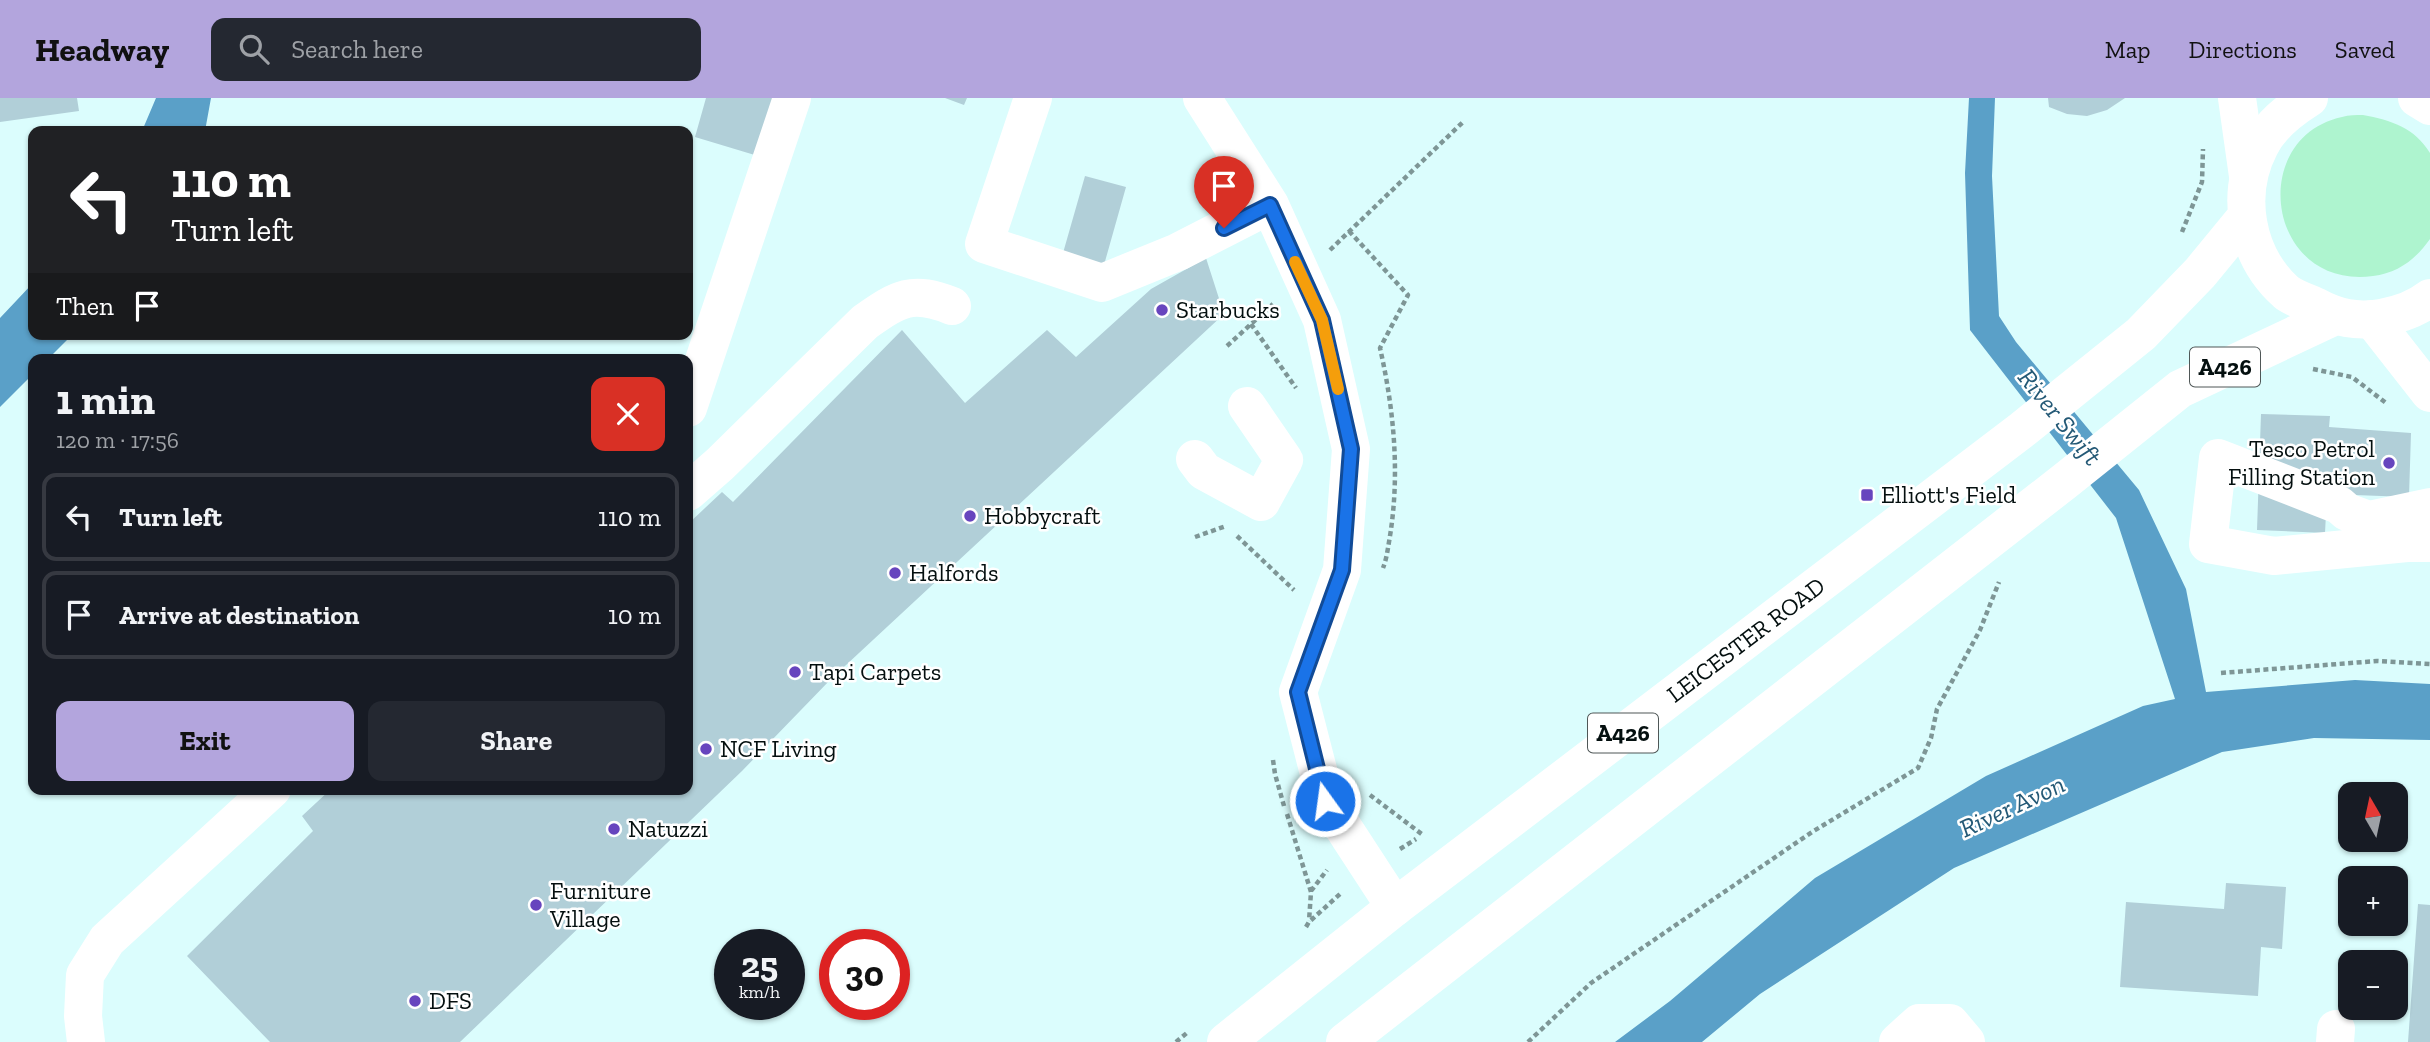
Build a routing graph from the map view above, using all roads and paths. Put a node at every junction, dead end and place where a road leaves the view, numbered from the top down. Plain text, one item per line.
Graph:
1 (792, 98) edge
2 (1033, 98) edge
3 (1202, 98) edge
4 (2237, 98) edge
5 (2309, 98) edge
6 (2417, 98) edge
7 (2430, 106) edge
8 (1464, 122) dead end
9 (2203, 141) dead end
10 (2248, 176) junction
11 (1270, 205) junction
12 (2246, 217) junction
13 (2179, 241) dead end
14 (1301, 277) junction
15 (2430, 298) edge
16 (952, 306) dead end
17 (2335, 316) junction
18 (2372, 319) junction
19 (1227, 346) dead end
20 (693, 393) edge
21 (2430, 393) edge
22 (1247, 406) dead end
23 (1195, 459) dead end
24 (693, 488) edge
25 (2430, 507) edge
26 (1195, 537) dead end
27 (2430, 543) edge
28 (2002, 573) dead end
29 (1298, 593) dead end
30 (2430, 664) edge
31 (2221, 673) dead end
32 (1369, 794) dead end
33 (265, 795) edge
34 (1423, 835) dead end
35 (1395, 907) junction
36 (86, 1042) edge
37 (1226, 1042) edge
38 (1345, 1042) edge
39 (1528, 1042) edge
40 (1898, 1042) edge
41 (1966, 1042) edge

1 - 20 main road
2 - 11 main road
3 - 11 main road
4 - 10 main road
5 - 10 main road
6 - 7 main road
8 - 14 path
9 - 13 path
10 - 12 main road
11 - 14 main road
12 - 17 main road
12 - 35 main road, LEICESTER ROAD / A426
14 - 19 path
14 - 35 main road
15 - 18 main road
16 - 24 main road
17 - 18 main road
17 - 38 main road, A426
18 - 21 main road
22 - 23 main road
25 - 27 main road
26 - 29 path
28 - 39 path
30 - 31 path
32 - 34 path
33 - 36 main road
35 - 37 main road, LEICESTER ROAD / A426
40 - 41 main road

